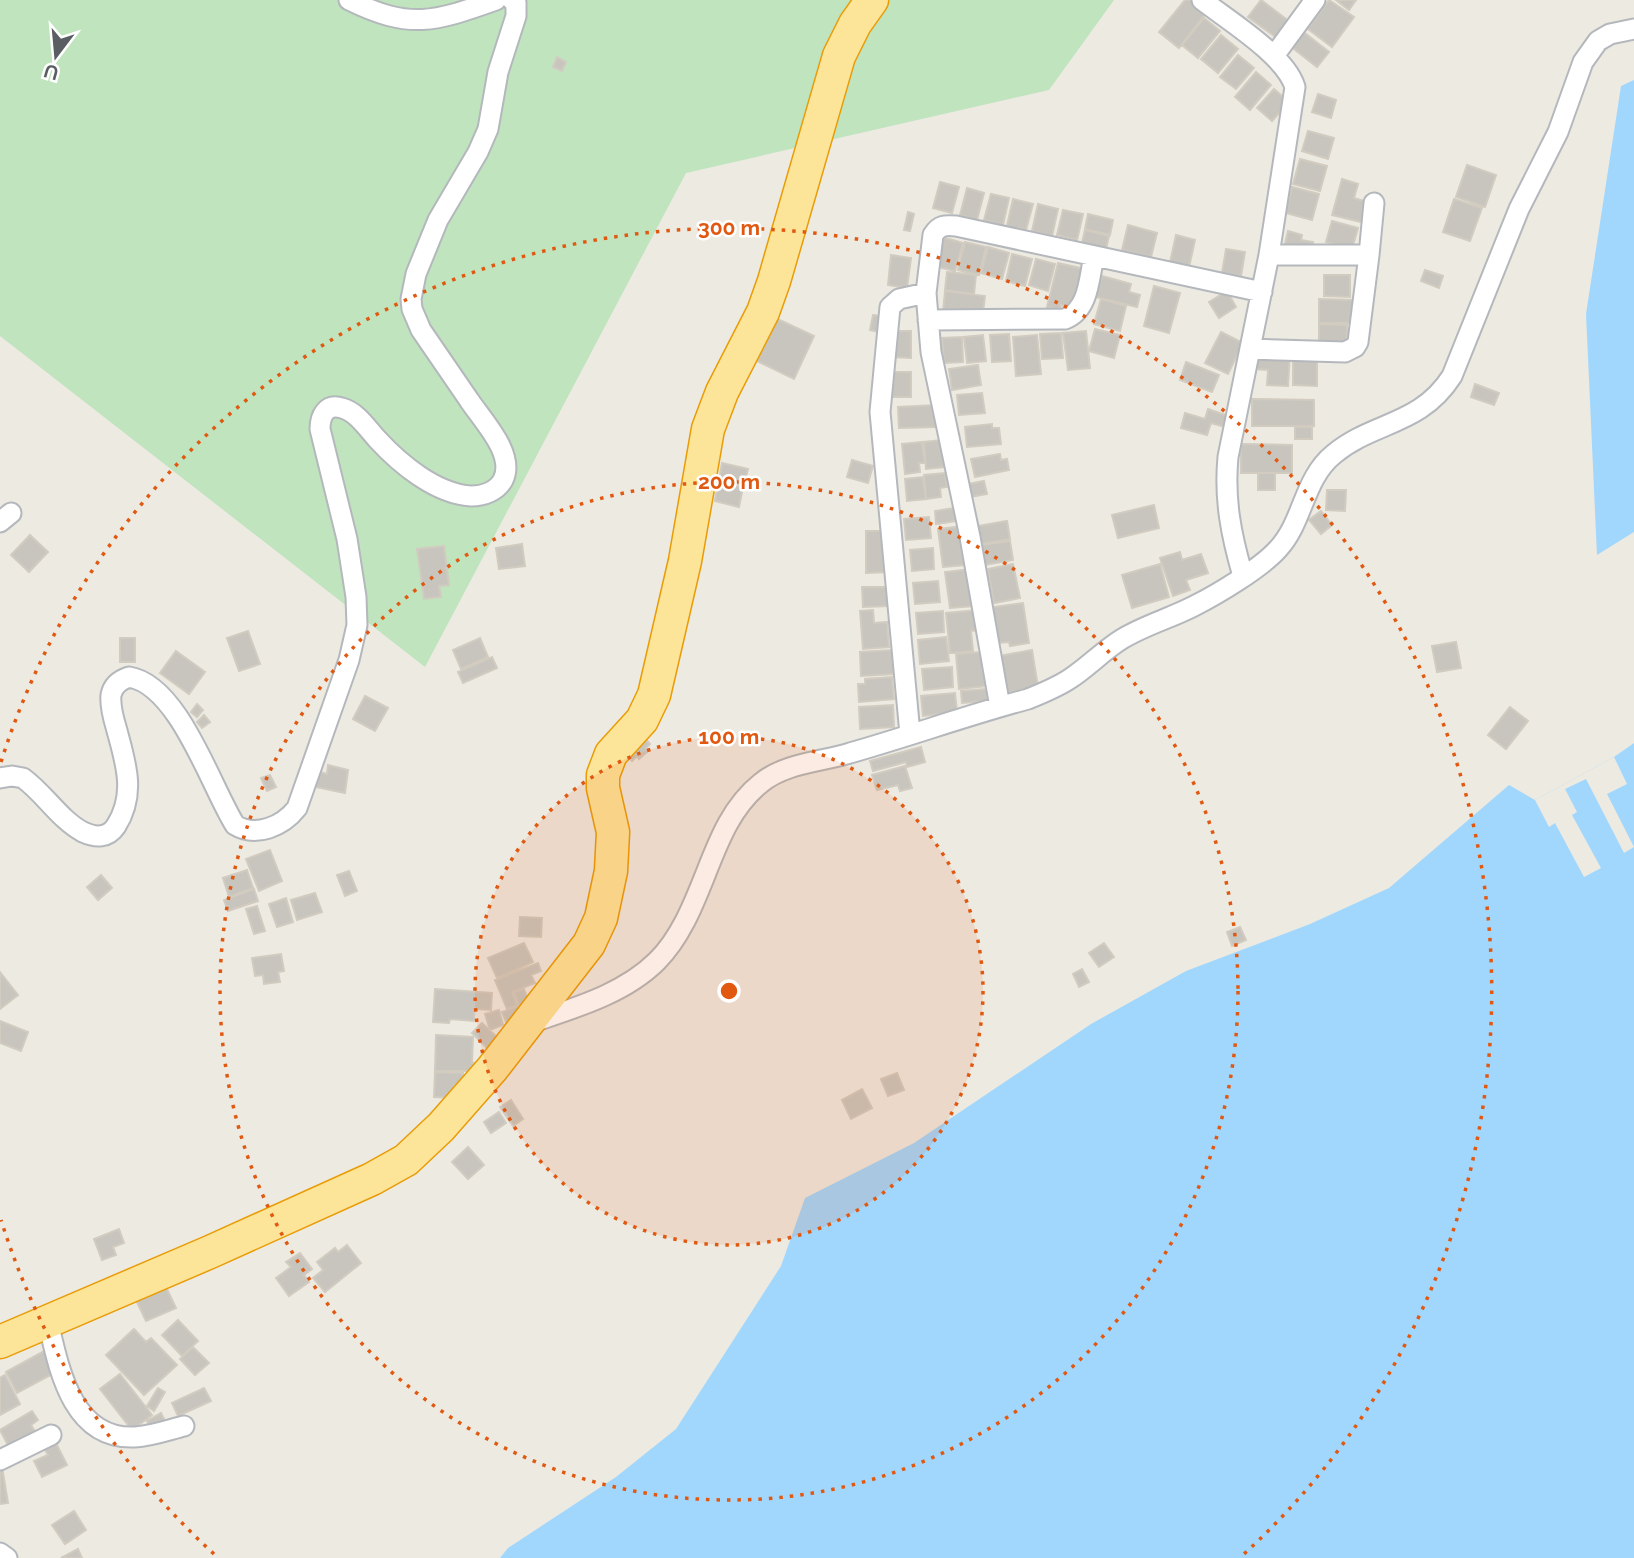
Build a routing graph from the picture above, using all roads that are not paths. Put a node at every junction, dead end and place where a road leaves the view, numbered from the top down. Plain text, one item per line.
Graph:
1 (349, 0) edge
2 (496, 0) edge
3 (512, 0) edge
4 (872, 0) edge
5 (1202, 0) edge
6 (1315, 0) edge
7 (1634, 29) edge
8 (1274, 56) junction
9 (1374, 203) dead end
10 (1269, 255) junction
11 (1369, 255) junction
12 (1094, 256) junction
13 (1262, 292) junction
14 (926, 293) junction
15 (928, 320) junction
16 (1250, 349) junction
17 (1243, 576) junction
18 (1000, 707) junction
19 (910, 734) junction
20 (0, 778) edge
21 (526, 1025) junction
22 (48, 1322) junction
23 (0, 1342) edge
24 (184, 1426) dead end
25 (51, 1435) dead end
26 (0, 1460) edge
27 (0, 1553) edge
28 (7, 1558) edge

1 - 2 street
3 - 20 street
4 - 21 highway
5 - 8 street
6 - 8 street
7 - 17 street
8 - 10 street
9 - 11 street
10 - 11 street
10 - 13 street
11 - 16 street
12 - 13 street
12 - 14 street
12 - 15 street
13 - 16 street
14 - 15 street
14 - 19 street
15 - 18 street
16 - 17 street
17 - 18 street
18 - 19 street
19 - 21 street
21 - 22 highway
22 - 23 highway
22 - 24 street
25 - 26 street
27 - 28 street

